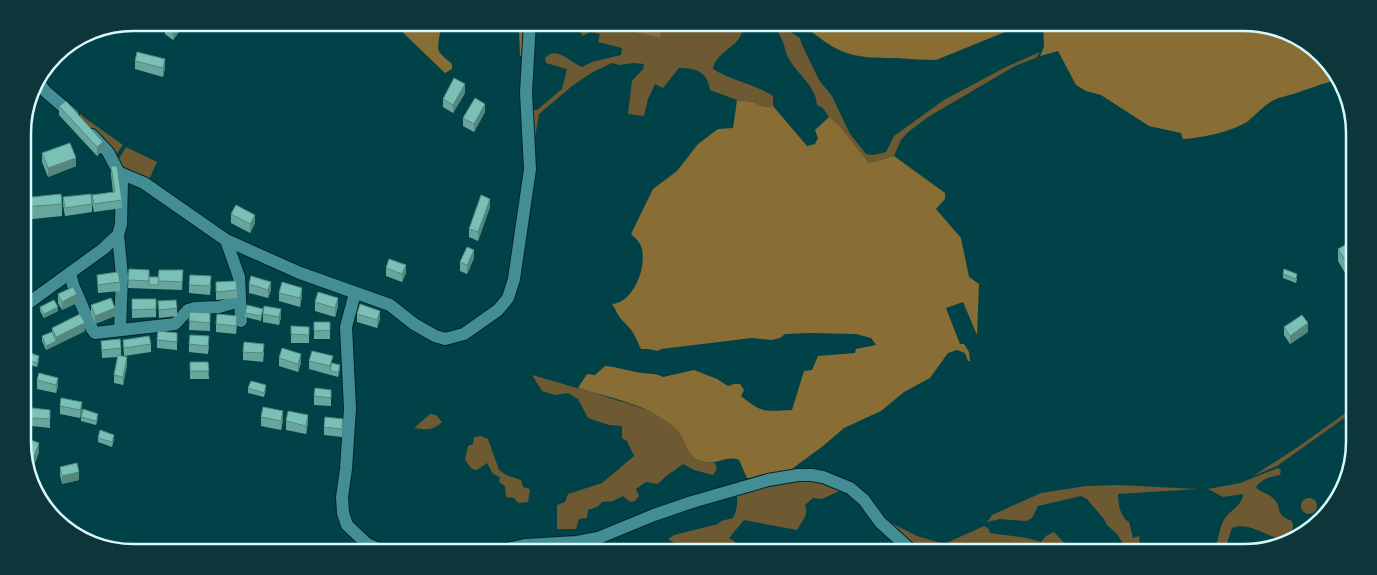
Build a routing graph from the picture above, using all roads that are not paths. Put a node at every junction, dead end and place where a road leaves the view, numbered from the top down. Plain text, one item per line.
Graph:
1 (529, 31) edge
2 (42, 87) edge
3 (120, 173) junction
4 (118, 235) junction
5 (226, 240) junction
6 (70, 273) junction
7 (355, 294) junction
8 (31, 301) edge
9 (240, 301) junction
10 (241, 321) dead end
11 (120, 329) junction
12 (367, 544) edge
13 (542, 544) edge
14 (903, 544) edge

1 - 7 street
2 - 3 street
3 - 4 street
3 - 5 street
4 - 6 street
4 - 11 street
5 - 7 street
5 - 9 street
6 - 8 street
6 - 11 street
7 - 12 street
9 - 10 street
9 - 11 street
13 - 14 street

